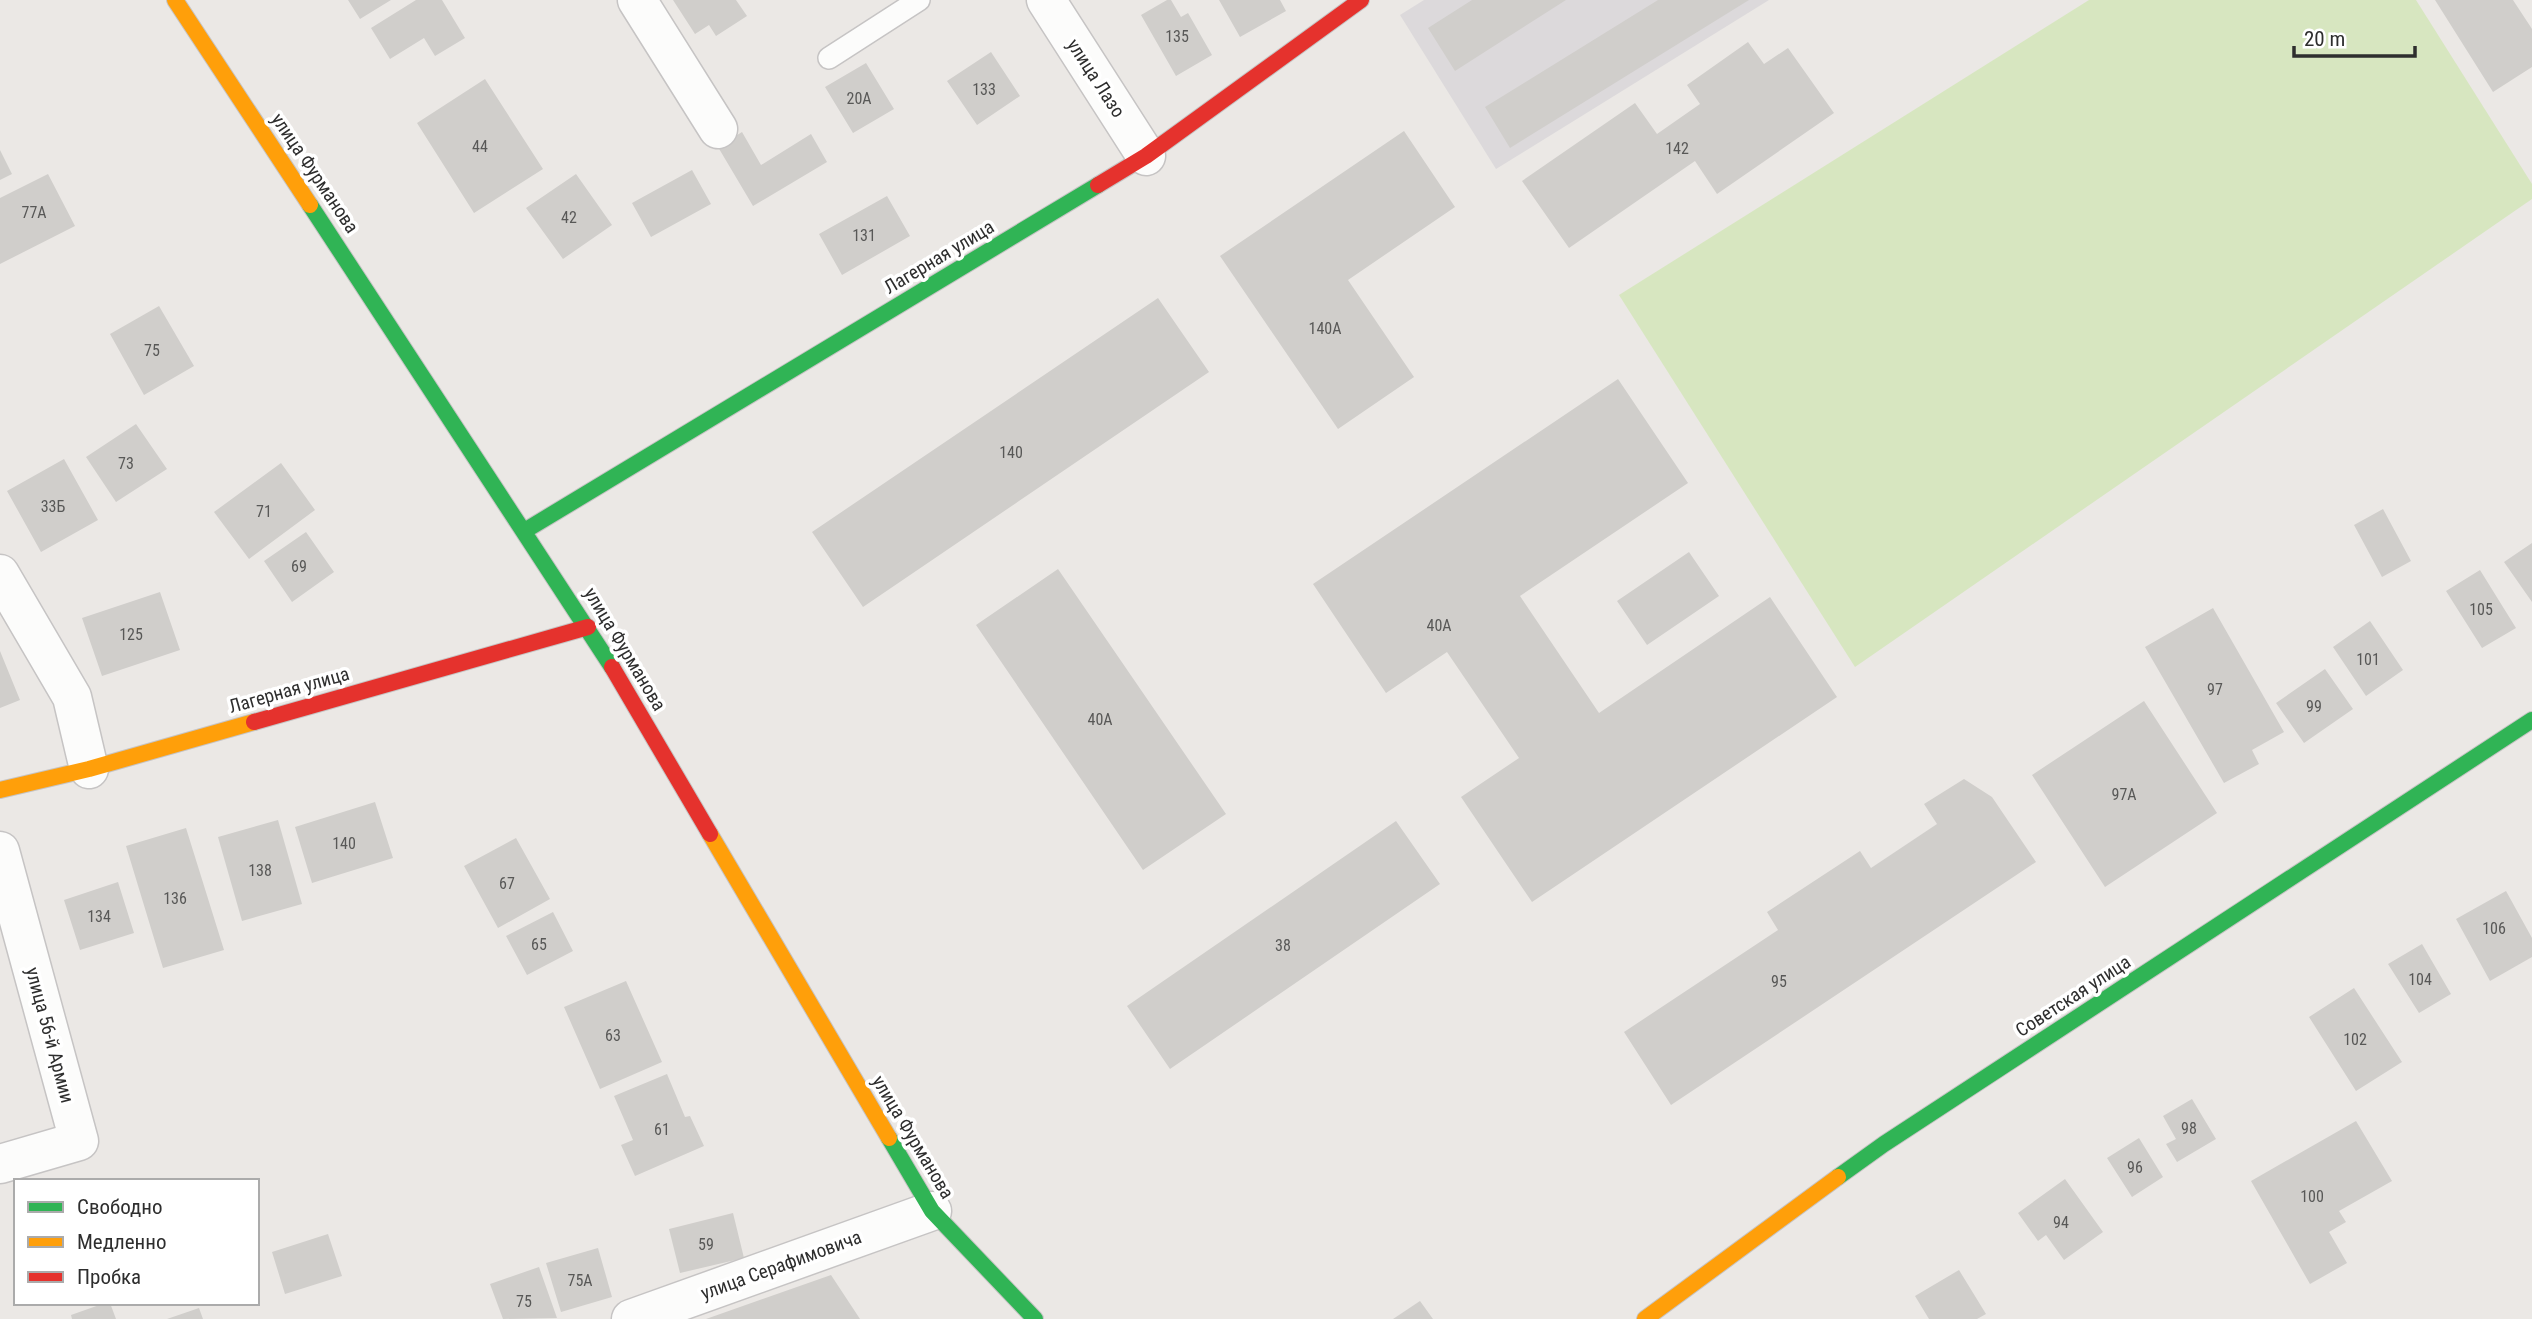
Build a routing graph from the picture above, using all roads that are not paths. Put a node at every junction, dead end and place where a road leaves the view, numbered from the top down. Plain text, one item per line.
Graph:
1 (175, 0) edge
2 (637, 0) edge
3 (919, 0) edge
4 (1046, 0) edge
5 (1361, 0) edge
6 (829, 58) dead end
7 (719, 129) dead end
8 (1146, 156) junction
9 (526, 530) junction
10 (0, 574) edge
11 (588, 627) junction
12 (2532, 720) edge
13 (89, 769) junction
14 (0, 790) edge
15 (0, 851) edge
16 (0, 1164) edge
17 (932, 1211) junction
18 (631, 1319) edge
19 (1035, 1319) edge
20 (1645, 1319) edge

1 - 9 street, улица Фурманова
2 - 7 street
3 - 6 lane
4 - 8 street, улица Лазо
5 - 8 street, Лагерная улица
8 - 9 street, Лагерная улица
9 - 11 street, улица Фурманова
10 - 13 street
11 - 13 street, Лагерная улица
11 - 17 street, улица Фурманова
12 - 20 street, Советская улица
13 - 14 street, Лагерная улица
15 - 16 street, улица 56-й Армии
17 - 18 street, улица Серафимовича
17 - 19 street, улица Фурманова

